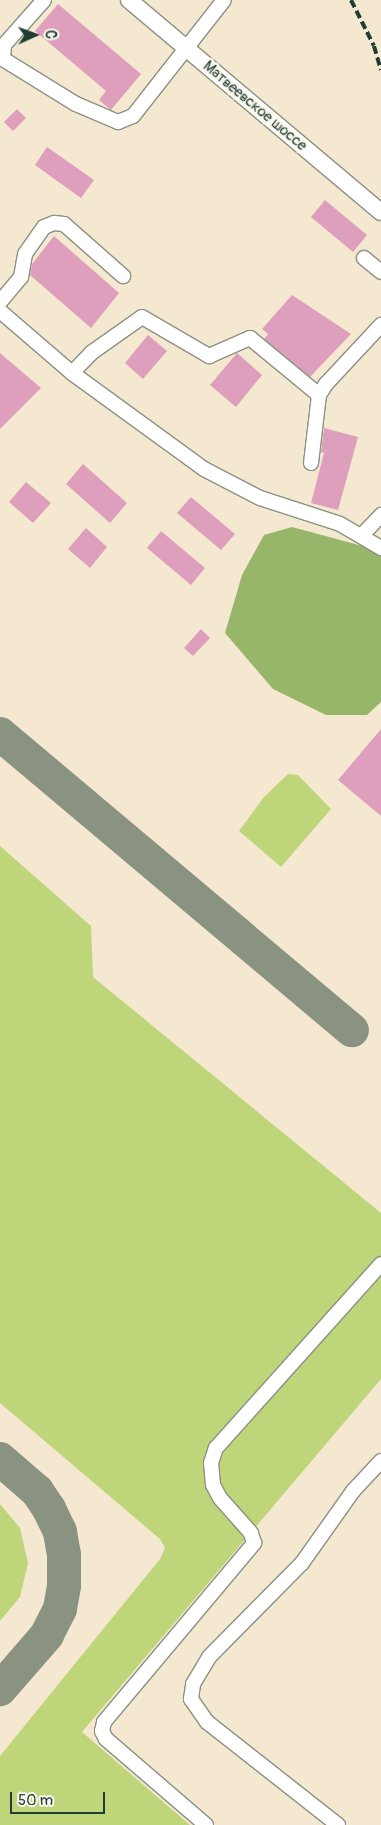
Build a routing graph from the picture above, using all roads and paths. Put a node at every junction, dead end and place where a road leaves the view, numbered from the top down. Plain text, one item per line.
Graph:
1 (44, 0) edge
2 (128, 0) edge
3 (224, 0) edge
4 (185, 48) junction
5 (381, 212) edge
6 (364, 258) dead end
7 (381, 272) edge
8 (123, 276) dead end
9 (0, 302) edge
10 (0, 311) edge
11 (381, 325) edge
12 (72, 373) junction
13 (319, 395) junction
14 (311, 463) dead end
15 (381, 515) edge
16 (362, 535) junction
17 (381, 548) edge
18 (381, 1264) edge
19 (381, 1461) edge
20 (206, 1825) edge
21 (338, 1825) edge

1 - 4 lane
2 - 4 main road, Матвеевское шоссе
3 - 4 lane
4 - 5 main road, Матвеевское шоссе
6 - 7 lane
8 - 9 lane
10 - 12 lane
11 - 13 lane
12 - 13 lane
12 - 16 lane
13 - 14 lane
15 - 16 lane
16 - 17 lane
18 - 20 lane
19 - 21 lane

